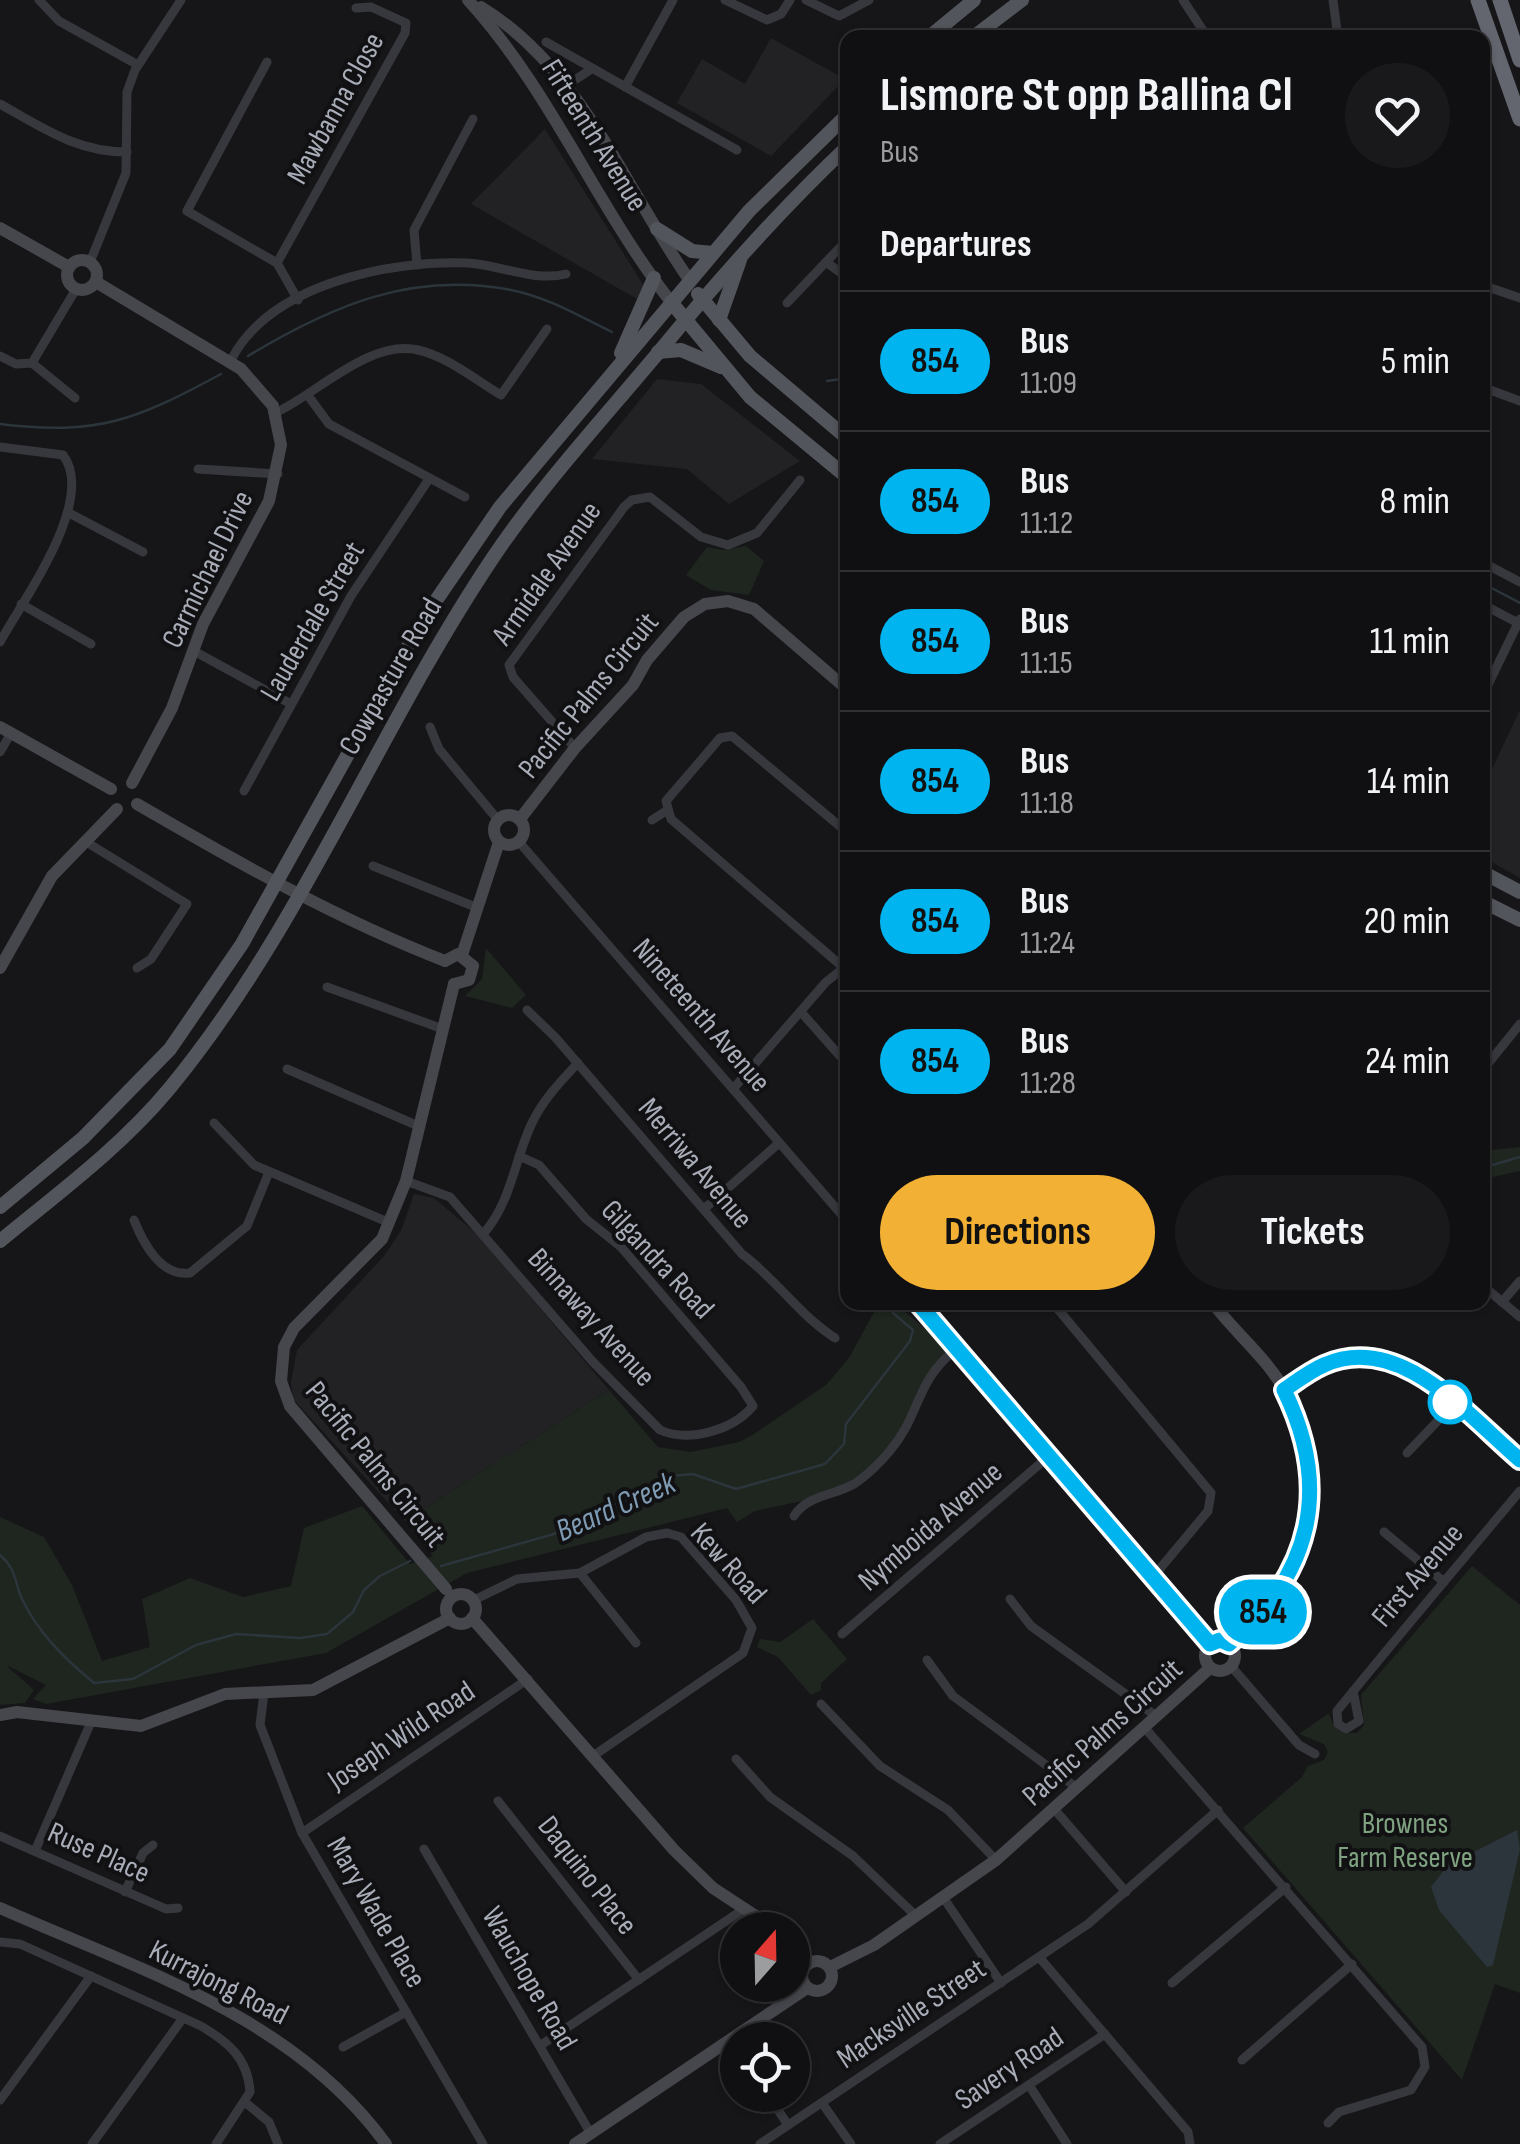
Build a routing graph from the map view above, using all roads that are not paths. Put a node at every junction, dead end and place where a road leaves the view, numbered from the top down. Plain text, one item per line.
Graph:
1 (39, 0) edge
2 (181, 0) edge
3 (469, 0) edge
4 (673, 0) edge
5 (726, 0) edge
6 (790, 0) edge
7 (806, 0) edge
8 (869, 0) edge
9 (974, 0) edge
10 (1022, 0) edge
11 (1183, 0) edge
12 (1334, 0) edge
13 (1478, 0) edge
14 (1500, 0) edge
15 (356, 8) dead end
16 (938, 30) edge
17 (983, 30) edge
18 (1201, 30) edge
19 (1337, 30) edge
20 (1489, 30) edge
21 (1490, 34) edge
22 (546, 42) dead end
23 (1520, 60) edge
24 (268, 62) dead end
25 (138, 65) junction
26 (590, 70) junction
27 (567, 86) junction
28 (625, 87) junction
29 (0, 104) edge
30 (1520, 119) edge
31 (473, 120) dead end
32 (840, 122) edge
33 (737, 150) dead end
34 (128, 152) junction
35 (840, 154) edge
36 (0, 228) edge
37 (657, 229) junction
38 (840, 247) edge
39 (745, 249) junction
40 (712, 252) junction
41 (90, 262) junction
42 (826, 262) junction
43 (277, 263) junction
44 (416, 265) junction
45 (69, 266) junction
46 (840, 272) edge
47 (566, 274) dead end
48 (654, 278) junction
49 (690, 281) junction
50 (96, 282) junction
51 (1490, 288) edge
52 (76, 289) junction
53 (701, 298) junction
54 (1520, 298) edge
55 (298, 300) junction
56 (671, 302) junction
57 (787, 303) dead end
58 (684, 319) junction
59 (719, 320) junction
60 (547, 329) dead end
61 (658, 352) junction
62 (0, 356) edge
63 (230, 360) junction
64 (32, 362) junction
65 (726, 370) junction
66 (610, 376) junction
67 (1490, 390) edge
68 (309, 397) junction
69 (74, 398) dead end
70 (1520, 400) edge
71 (276, 413) junction
72 (840, 433) edge
73 (0, 447) edge
74 (198, 469) dead end
75 (840, 471) edge
76 (278, 474) junction
77 (429, 479) junction
78 (800, 480) dead end
79 (465, 497) dead end
80 (69, 513) junction
81 (142, 552) dead end
82 (1490, 566) edge
83 (1520, 582) edge
84 (21, 604) junction
85 (1490, 608) edge
86 (1519, 622) edge
87 (0, 642) edge
88 (91, 644) dead end
89 (192, 650) junction
90 (1490, 682) edge
91 (840, 683) edge
92 (290, 704) junction
93 (734, 720) dead end
94 (430, 727) dead end
95 (5, 730) edge
96 (732, 736) junction
97 (575, 748) junction
98 (0, 752) edge
99 (132, 783) junction
100 (111, 789) junction
101 (244, 791) dead end
102 (137, 804) junction
103 (116, 808) junction
104 (666, 811) junction
105 (498, 820) junction
106 (520, 820) junction
107 (652, 820) dead end
108 (840, 826) edge
109 (499, 842) junction
110 (519, 842) junction
111 (88, 843) junction
112 (372, 866) dead end
113 (1490, 876) edge
114 (276, 883) junction
115 (1520, 892) edge
116 (297, 893) junction
117 (1490, 905) edge
118 (478, 908) junction
119 (1520, 920) edge
120 (462, 955) junction
121 (445, 961) junction
122 (840, 962) edge
123 (0, 968) edge
124 (137, 968) dead end
125 (840, 973) edge
126 (454, 984) junction
127 (327, 987) dead end
128 (527, 1010) dead end
129 (801, 1012) junction
130 (1520, 1024) edge
131 (443, 1029) junction
132 (840, 1056) edge
133 (1490, 1061) edge
134 (578, 1062) junction
135 (287, 1069) dead end
136 (733, 1089) junction
137 (214, 1123) dead end
138 (416, 1124) junction
139 (779, 1143) junction
140 (519, 1156) junction
141 (269, 1172) junction
142 (406, 1181) junction
143 (0, 1207) edge
144 (704, 1209) junction
145 (840, 1213) edge
146 (134, 1220) dead end
147 (390, 1223) junction
148 (484, 1233) junction
149 (0, 1242) edge
150 (1520, 1281) edge
151 (1490, 1292) edge
152 (1502, 1302) junction
153 (929, 1310) edge
154 (1059, 1310) edge
155 (1219, 1310) edge
156 (1520, 1318) edge
157 (835, 1338) dead end
158 (955, 1350) junction
159 (1284, 1390) junction
160 (1454, 1404) junction
161 (753, 1406) joint
162 (1407, 1453) dead end
163 (1050, 1456) junction
164 (1520, 1460) edge
165 (1520, 1491) edge
166 (794, 1516) dead end
167 (1384, 1532) dead end
168 (580, 1573) junction
169 (1153, 1577) junction
170 (1444, 1582) junction
171 (449, 1593) junction
172 (1010, 1598) dead end
173 (474, 1600) junction
174 (450, 1618) junction
175 (472, 1618) junction
176 (842, 1634) dead end
177 (636, 1643) dead end
178 (1210, 1644) junction
179 (1229, 1644) junction
180 (927, 1660) dead end
181 (1232, 1666) junction
182 (1210, 1668) junction
183 (528, 1679) junction
184 (1354, 1691) dead end
185 (264, 1693) junction
186 (821, 1704) dead end
187 (0, 1715) edge
188 (1156, 1716) junction
189 (91, 1722) junction
190 (1144, 1727) junction
191 (1315, 1754) dead end
192 (593, 1756) junction
193 (736, 1759) dead end
194 (1077, 1788) junction
195 (498, 1801) dead end
196 (1055, 1810) junction
197 (1218, 1810) junction
198 (302, 1833) junction
199 (0, 1836) edge
200 (153, 1846) dead end
201 (424, 1849) dead end
202 (35, 1851) junction
203 (996, 1860) junction
204 (1286, 1887) junction
205 (125, 1892) junction
206 (1126, 1892) junction
207 (943, 1897) junction
208 (0, 1908) edge
209 (178, 1908) dead end
210 (744, 1908) junction
211 (750, 1912) edge
212 (916, 1916) junction
213 (0, 1942) edge
214 (1039, 1957) junction
215 (810, 1963) edge
216 (1352, 1964) junction
217 (830, 1967) junction
218 (90, 1976) junction
219 (638, 1980) junction
220 (1001, 1983) junction
221 (1172, 1984) dead end
222 (810, 1989) edge
223 (790, 2002) edge
224 (406, 2012) junction
225 (184, 2018) junction
226 (764, 2022) edge
227 (1105, 2034) junction
228 (541, 2045) junction
229 (343, 2047) dead end
230 (720, 2054) edge
231 (1242, 2060) dead end
232 (1029, 2085) junction
233 (0, 2100) edge
234 (822, 2103) junction
235 (246, 2104) junction
236 (779, 2112) edge
237 (1328, 2123) dead end
238 (788, 2125) junction
239 (591, 2134) junction
240 (92, 2144) edge
241 (216, 2144) edge
242 (278, 2144) edge
243 (386, 2144) edge
244 (483, 2144) edge
245 (575, 2144) edge
246 (760, 2144) edge
247 (851, 2144) edge
248 (940, 2144) edge
249 (1067, 2144) edge
250 (1190, 2144) edge

1 - 25 street
2 - 25 street
3 - 27 street, Fifteenth Avenue
3 - 48 street, Fifteenth Avenue
4 - 28 street
5 - 6 street
7 - 8 street
9 - 16 main road
10 - 17 main road
11 - 18 street
12 - 19 street
13 - 20 highway
14 - 23 highway
15 - 43 street, Mawbanna Close
21 - 30 highway
22 - 26 street
24 - 43 street
25 - 34 street
26 - 27 street
26 - 28 street
27 - 37 street, Fifteenth Avenue
28 - 33 street
29 - 34 street
31 - 44 street
32 - 40 main road, Cowpasture Road
34 - 41 street
35 - 39 main road, Cowpasture Road
36 - 45 street
37 - 40 main road
37 - 49 street, Fifteenth Avenue
38 - 42 street
39 - 53 main road, Cowpasture Road
39 - 59 main road
40 - 49 main road, Cowpasture Road
41 - 45 street
41 - 50 street
42 - 46 street
42 - 57 street
43 - 55 street
44 - 47 street
44 - 55 street
45 - 52 street
48 - 56 street, Fifteenth Avenue
48 - 66 main road
49 - 53 main road
49 - 56 main road, Cowpasture Road
50 - 52 street
50 - 63 street
51 - 54 street
52 - 64 street
53 - 58 main road, Cowpasture Road
53 - 59 main road
55 - 63 street
56 - 58 main road
56 - 66 main road, Cowpasture Road
58 - 61 main road, Cowpasture Road
58 - 65 main road
59 - 72 main road
60 - 68 street
61 - 65 main road
61 - 116 main road, Cowpasture Road
62 - 64 street
63 - 71 street
64 - 69 street
65 - 75 main road
66 - 114 main road, Cowpasture Road
67 - 70 street
68 - 71 street
68 - 77 street
71 - 76 street, Carmichael Drive
73 - 80 street
74 - 76 street
76 - 89 street, Carmichael Drive
77 - 79 street
77 - 92 street, Lauderdale Street
78 - 97 street, Armidale Avenue
80 - 81 street
80 - 84 street
82 - 83 street
84 - 87 street
84 - 88 street
85 - 86 street
86 - 90 street
89 - 92 street
89 - 99 street, Carmichael Drive
91 - 97 street, Pacific Palms Circuit
92 - 101 street, Lauderdale Street
93 - 96 street
94 - 105 street
95 - 98 street
95 - 100 street
96 - 104 street
96 - 108 street
97 - 106 street, Pacific Palms Circuit
99 - 100 street
99 - 102 street
100 - 103 street
102 - 103 street
102 - 114 street
103 - 111 street
104 - 107 street
104 - 122 street
105 - 106 street
105 - 109 street
106 - 110 street
109 - 110 street
109 - 118 street
110 - 136 street, Nineteenth Avenue
111 - 123 street
111 - 124 street
112 - 118 street
113 - 115 main road
114 - 116 street
114 - 143 main road, Cowpasture Road
116 - 121 street
116 - 149 main road, Cowpasture Road
117 - 119 main road
118 - 120 street
120 - 121 street
120 - 126 street
121 - 126 street
125 - 129 street
126 - 131 street, Pacific Palms Circuit
127 - 131 street
128 - 134 street, Merriwa Avenue
129 - 132 street
129 - 136 street
130 - 133 street
131 - 138 street, Pacific Palms Circuit
134 - 140 street
134 - 144 street, Merriwa Avenue
135 - 138 street
136 - 139 street, Nineteenth Avenue
137 - 141 street
138 - 142 street, Pacific Palms Circuit
139 - 144 street
139 - 145 street, Nineteenth Avenue
140 - 148 street
140 - 161 street, Gilgandra Road
141 - 146 street
141 - 147 street
142 - 147 street, Pacific Palms Circuit
142 - 148 street, Binnaway Avenue
144 - 157 street, Merriwa Avenue
147 - 171 street, Pacific Palms Circuit
148 - 161 street, Binnaway Avenue
150 - 152 street
151 - 152 street
152 - 156 street
153 - 158 street
154 - 169 street
155 - 159 street
158 - 163 street
158 - 166 street
159 - 160 street
159 - 179 street
160 - 162 street
160 - 164 street
163 - 169 street
163 - 176 street, Nymboida Avenue
165 - 170 street, First Avenue
167 - 170 street
168 - 173 street, Kew Road
168 - 177 street
168 - 192 street, Kew Road
169 - 178 street
170 - 184 street, First Avenue
171 - 173 street
171 - 174 street
172 - 188 street
173 - 175 street
174 - 175 street
174 - 185 street
175 - 183 street
178 - 179 street
178 - 182 street
179 - 181 street
180 - 194 street
181 - 182 street
181 - 191 street
182 - 188 street, Pacific Palms Circuit
183 - 192 street
183 - 198 street, Joseph Wild Road
185 - 189 street
185 - 198 street, Mary Wade Place
186 - 203 street
187 - 189 street
188 - 190 street, Pacific Palms Circuit
189 - 202 street
190 - 194 street, Pacific Palms Circuit
190 - 197 street
192 - 210 street
193 - 212 street
194 - 196 street, Pacific Palms Circuit
195 - 219 street, Daquino Place
196 - 203 street, Pacific Palms Circuit
196 - 206 street
197 - 204 street
197 - 206 street, Macksville Street
198 - 224 street, Mary Wade Place
199 - 202 street, Ruse Place
200 - 205 street
201 - 228 street, Wauchope Road
202 - 205 street, Ruse Place
203 - 207 street, Pacific Palms Circuit
204 - 216 street
204 - 221 street
205 - 209 street, Ruse Place
206 - 214 street, Macksville Street
207 - 212 street, Pacific Palms Circuit
207 - 220 street
208 - 243 street, Kurrajong Road
210 - 211 street
210 - 219 street
212 - 217 street, Pacific Palms Circuit
213 - 218 street
214 - 220 street, Macksville Street
214 - 227 street
215 - 217 street
216 - 231 street
216 - 237 street
217 - 222 street
218 - 225 street
218 - 233 street
219 - 228 street
220 - 234 street, Macksville Street
223 - 226 street
224 - 229 street
224 - 244 street, Mary Wade Place
225 - 235 street
225 - 240 street
227 - 232 street, Savery Road
227 - 250 street
228 - 239 street, Wauchope Road
230 - 239 street
232 - 248 street, Savery Road
232 - 249 street
234 - 238 street, Macksville Street
234 - 247 street
235 - 241 street
235 - 242 street
236 - 238 street
238 - 246 street, Macksville Street
239 - 245 street

